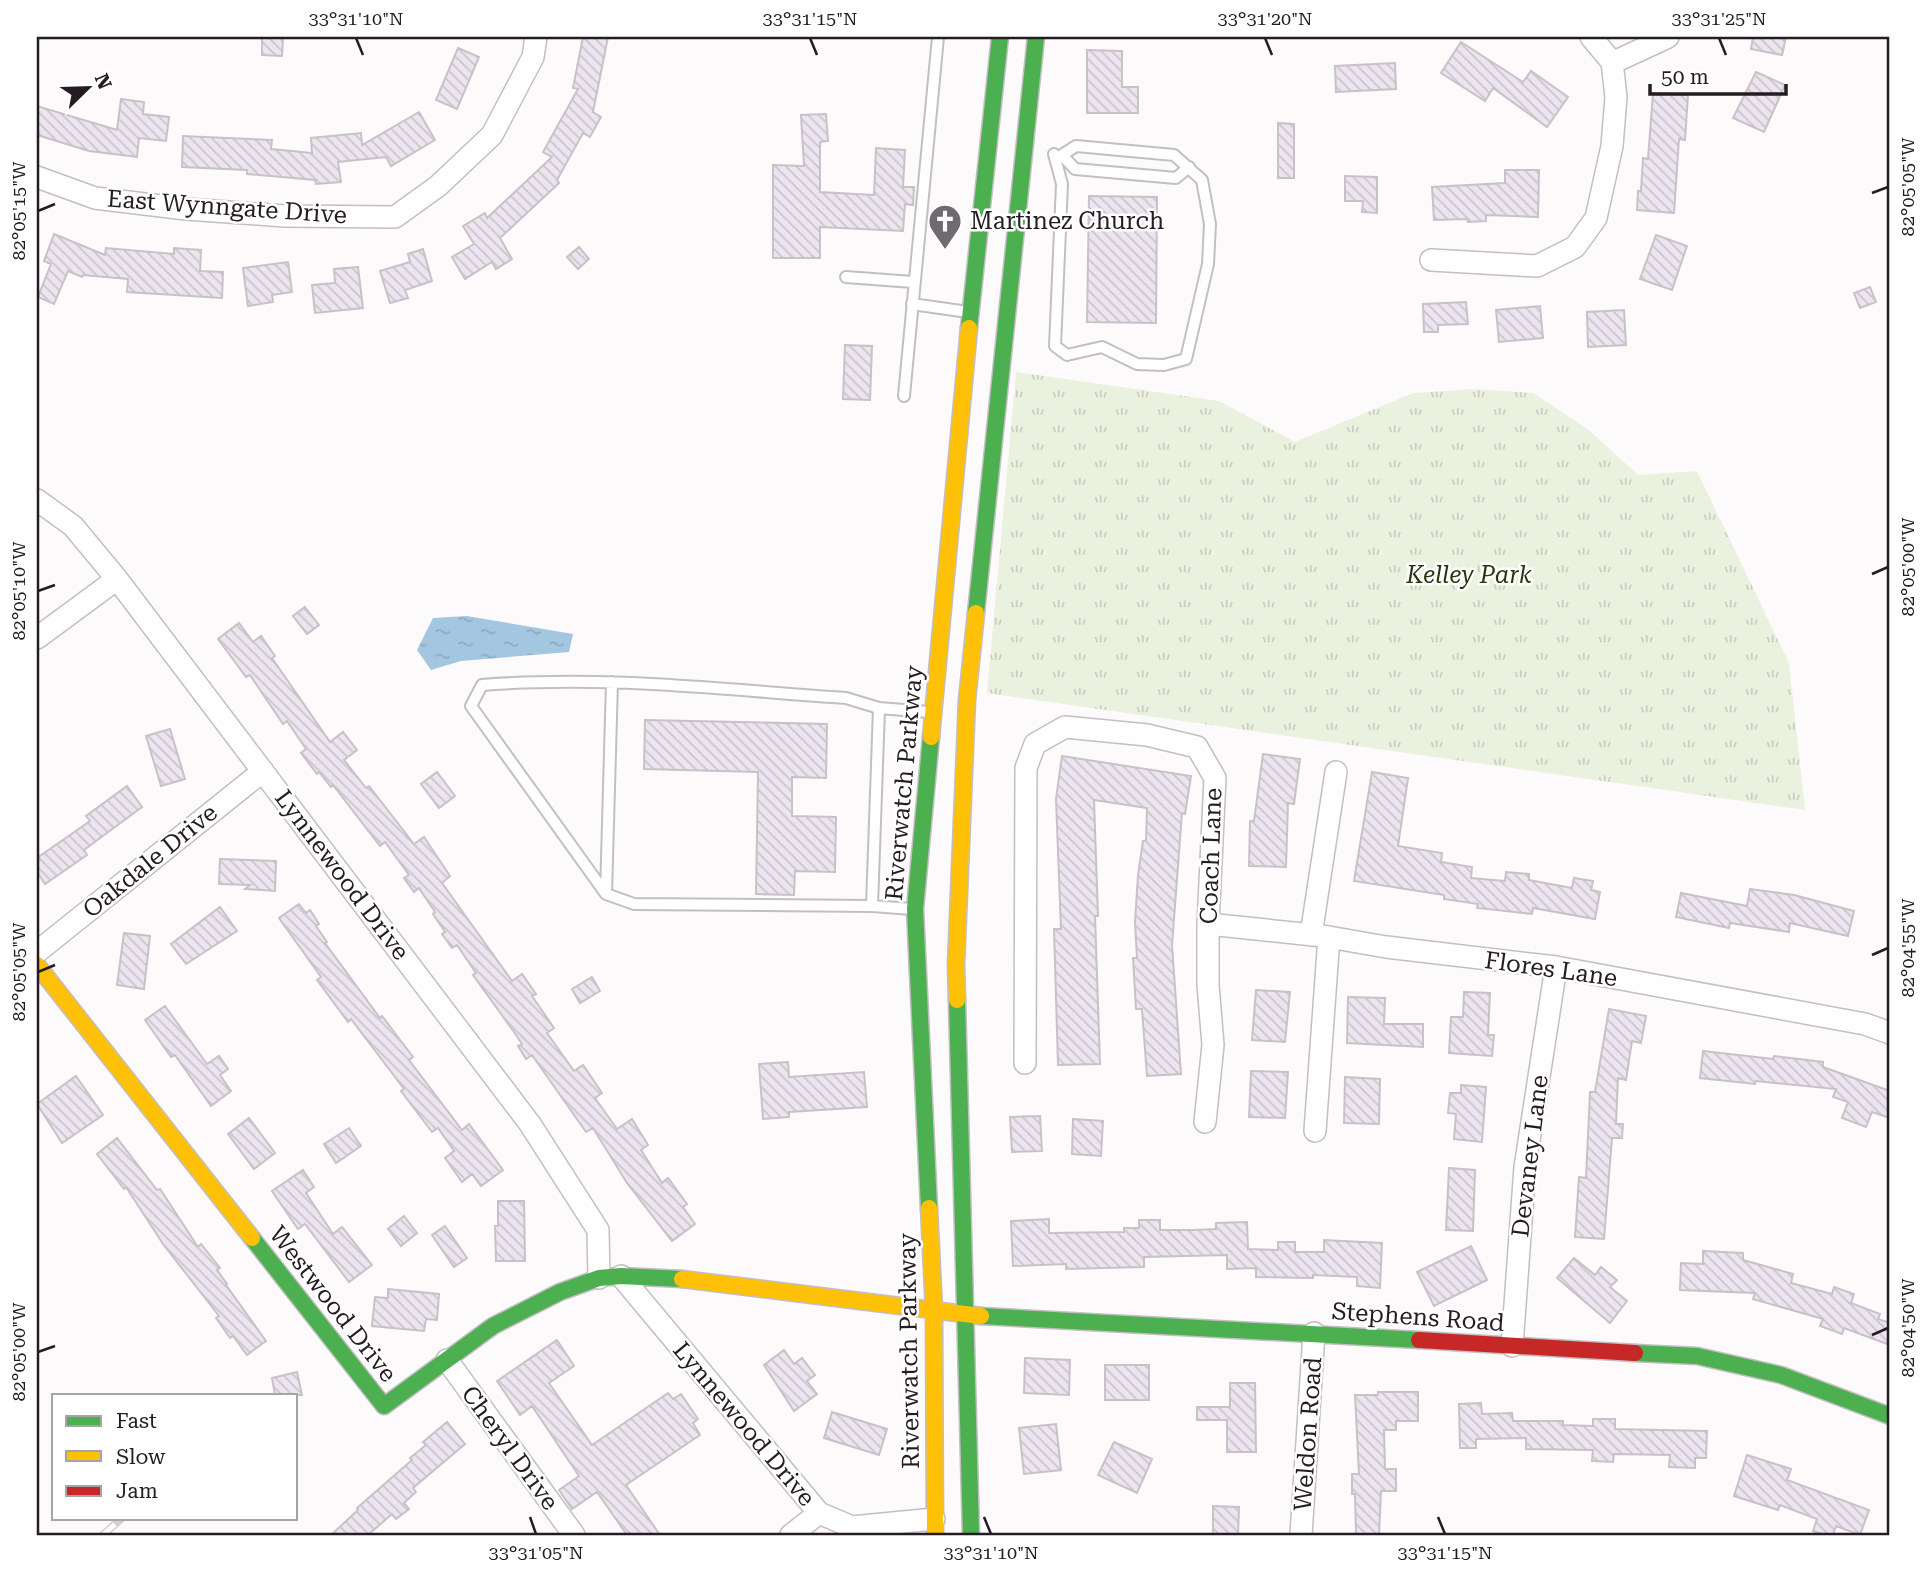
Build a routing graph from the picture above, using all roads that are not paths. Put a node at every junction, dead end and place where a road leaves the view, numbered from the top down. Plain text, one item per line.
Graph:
1 (536, 37) edge
2 (938, 37) edge
3 (1000, 37) edge
4 (1036, 37) edge
5 (1591, 37) edge
6 (1668, 37) edge
7 (1612, 63) junction
8 (1044, 153) junction
9 (1189, 167) junction
10 (37, 177) edge
11 (1431, 260) dead end
12 (846, 277) dead end
13 (913, 282) junction
14 (912, 304) junction
15 (971, 313) junction
16 (904, 396) dead end
17 (37, 500) edge
18 (117, 579) junction
19 (37, 638) edge
20 (612, 682) junction
21 (879, 708) junction
22 (932, 713) junction
23 (263, 771) junction
24 (1336, 772) dead end
25 (606, 894) junction
26 (872, 906) junction
27 (915, 909) junction
28 (1208, 924) junction
29 (1320, 936) junction
30 (37, 952) edge
31 (37, 965) edge
32 (1556, 967) junction
33 (1890, 1033) edge
34 (1025, 1063) dead end
35 (1205, 1122) dead end
36 (1315, 1131) dead end
37 (621, 1276) junction
38 (599, 1278) junction
39 (934, 1311) junction
40 (967, 1314) junction
41 (1314, 1332) junction
42 (1512, 1346) junction
43 (447, 1360) junction
44 (1890, 1416) edge
45 (819, 1513) junction
46 (934, 1527) edge
47 (573, 1535) edge
48 (791, 1535) edge
49 (971, 1535) edge
50 (1301, 1535) edge

1 - 10 street, East Wynngate Drive
2 - 13 lane
3 - 15 main road, Riverwatch Parkway
4 - 8 main road
5 - 7 street
6 - 7 street
7 - 11 street
8 - 9 lane
8 - 9 lane
8 - 9 lane
8 - 40 main road
12 - 13 lane
13 - 14 lane
14 - 15 lane
14 - 16 lane
15 - 22 main road, Riverwatch Parkway
17 - 18 street, Lynnewood Drive
18 - 19 street
18 - 23 street, Lynnewood Drive
20 - 21 lane
20 - 25 lane
20 - 25 lane
21 - 22 lane
21 - 26 lane
22 - 27 main road, Riverwatch Parkway
23 - 30 street, Oakdale Drive
23 - 38 street, Lynnewood Drive
24 - 29 street
25 - 26 lane
26 - 27 lane
27 - 39 main road, Riverwatch Parkway
28 - 29 street, Flores Lane
28 - 34 street, Coach Lane
28 - 35 street, Coach Lane
29 - 32 street, Flores Lane
29 - 36 street
31 - 43 main road, Westwood Drive
32 - 33 street, Flores Lane
32 - 42 street, Devaney Lane
37 - 38 main road, Westwood Drive
37 - 39 main road, Westwood Drive
37 - 45 street, Lynnewood Drive
38 - 43 main road, Westwood Drive
39 - 40 main road, Stephens Road
39 - 46 main road, Riverwatch Parkway
40 - 41 main road, Stephens Road
40 - 49 main road
41 - 42 main road, Stephens Road
41 - 50 street, Weldon Road
42 - 44 main road, Stephens Road
43 - 47 street, Cheryl Drive
45 - 46 street, Lynnewood Drive
45 - 48 street

